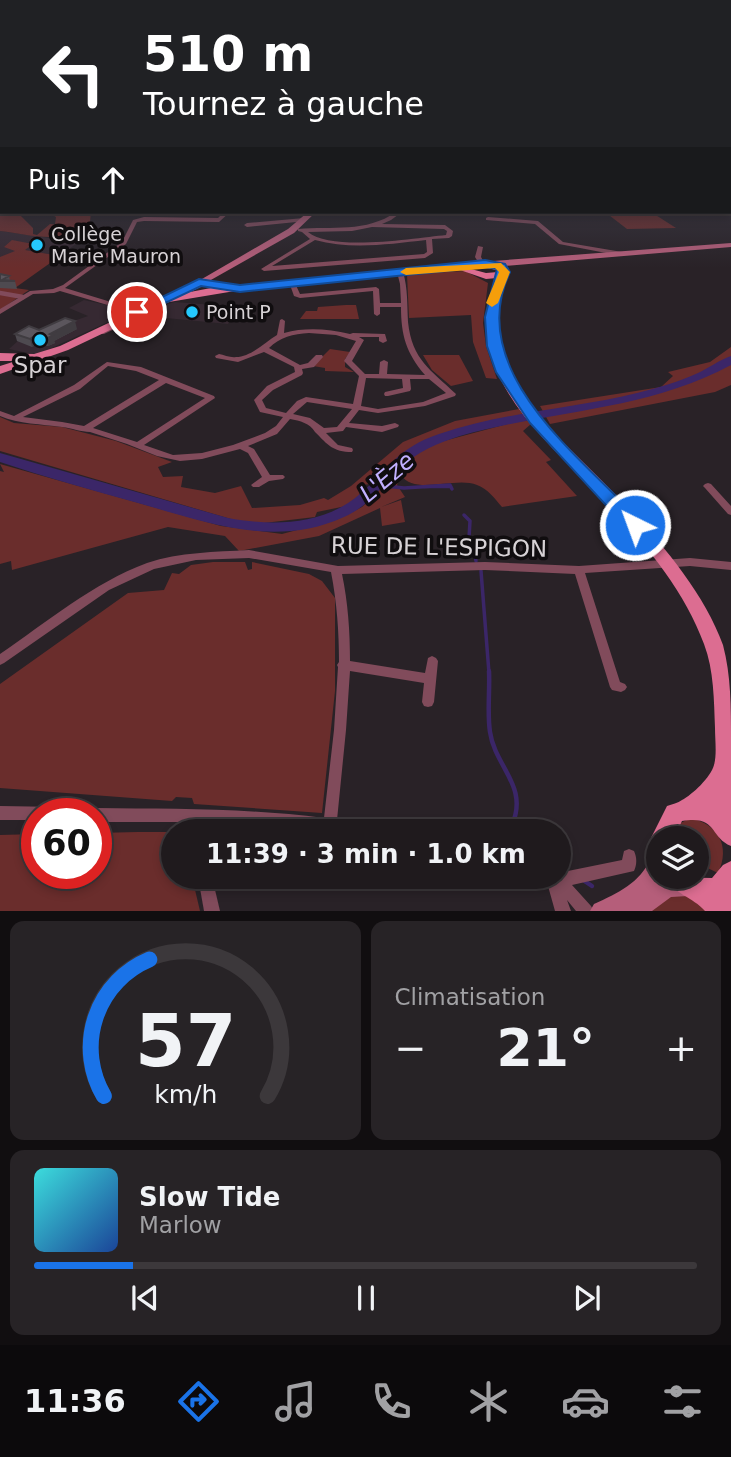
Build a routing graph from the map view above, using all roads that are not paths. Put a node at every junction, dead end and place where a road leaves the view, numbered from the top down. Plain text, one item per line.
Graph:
1 (162, 214) edge
2 (225, 214) edge
3 (396, 214) edge
4 (306, 215) edge
5 (158, 219) junction
6 (488, 219) dead end
7 (247, 225) dead end
8 (374, 226) dead end
9 (298, 229) junction
10 (429, 238) junction
11 (313, 239) junction
12 (731, 245) edge
13 (480, 247) dead end
14 (622, 254) junction
15 (530, 259) junction
16 (483, 268) junction
17 (401, 272) junction
18 (503, 272) junction
19 (292, 282) junction
20 (213, 284) junction
21 (61, 289) junction
22 (496, 290) junction
23 (0, 293) edge
24 (23, 297) junction
25 (142, 302) dead end
26 (378, 305) junction
27 (405, 305) junction
28 (0, 312) edge
29 (147, 312) dead end
30 (377, 314) dead end
31 (282, 321) dead end
32 (280, 334) junction
33 (351, 335) junction
34 (383, 341) dead end
35 (78, 342) junction
36 (264, 349) junction
37 (219, 356) dead end
38 (8, 357) edge
39 (319, 357) dead end
40 (384, 362) dead end
41 (298, 368) junction
42 (0, 369) edge
43 (363, 376) junction
44 (383, 376) junction
45 (406, 377) junction
46 (429, 377) junction
47 (165, 380) junction
48 (388, 394) dead end
49 (356, 409) junction
50 (0, 413) edge
51 (288, 415) junction
52 (14, 419) junction
53 (346, 425) junction
54 (395, 425) dead end
55 (317, 429) junction
56 (84, 430) junction
57 (239, 444) junction
58 (138, 445) junction
59 (349, 450) dead end
60 (280, 477) dead end
61 (267, 478) junction
62 (256, 485) dead end
63 (708, 486) dead end
64 (731, 512) edge
65 (731, 566) edge
66 (336, 570) junction
67 (579, 570) junction
68 (0, 660) edge
69 (432, 661) dead end
70 (343, 665) junction
71 (430, 679) junction
72 (621, 687) dead end
73 (428, 702) dead end
74 (727, 766) junction
75 (689, 809) junction
76 (0, 813) edge
77 (21, 813) edge
78 (112, 815) edge
79 (186, 817) joint
80 (222, 819) edge
81 (330, 819) edge
82 (667, 826) edge
83 (729, 831) edge
84 (639, 862) edge
85 (571, 875) edge
86 (709, 885) edge
87 (207, 889) edge
88 (555, 889) edge
89 (566, 889) edge
90 (665, 889) edge
91 (633, 909) edge
92 (564, 910) edge
93 (212, 911) edge
94 (586, 911) edge
95 (601, 911) edge
96 (722, 911) edge

1 - 5 street
2 - 5 street
3 - 9 street
4 - 7 street
4 - 9 main road
5 - 21 street
6 - 14 street
8 - 10 street
9 - 11 street
9 - 20 main road
10 - 11 street
10 - 11 street
12 - 14 main road
13 - 16 street
14 - 15 main road
15 - 16 main road
15 - 18 main road
16 - 17 main road
16 - 18 main road
16 - 22 main road
17 - 19 main road
17 - 27 street
18 - 22 main road
19 - 20 main road
19 - 26 street
20 - 35 main road
21 - 24 street
21 - 25 street
22 - 74 main road
23 - 24 street
24 - 28 street
26 - 27 street
26 - 30 street
27 - 46 street
29 - 35 street
31 - 32 street
32 - 33 street
32 - 36 street
33 - 34 street
33 - 43 street
35 - 38 main road
36 - 37 street
36 - 41 street
38 - 42 main road
39 - 41 street
40 - 44 street
41 - 51 street
43 - 44 street
43 - 49 street
44 - 45 street
45 - 46 street
45 - 48 street
46 - 49 street
47 - 52 street
47 - 56 street
47 - 58 street
49 - 51 street
49 - 53 street
50 - 52 street
51 - 55 street
51 - 57 street
52 - 56 street
53 - 54 street
53 - 55 street
55 - 59 street
56 - 58 street
57 - 58 street
57 - 61 street
60 - 61 street
61 - 62 street
63 - 64 street
65 - 67 street, RUE DE L'ESPIGON
66 - 67 street, RUE DE L'ESPIGON
66 - 68 street, RUE DE L'ESPIGON
66 - 70 street
67 - 72 street
69 - 71 street
70 - 71 street
70 - 81 street
71 - 73 street
74 - 75 main road
74 - 83 main road
75 - 82 main road
75 - 83 main road
76 - 77 street
78 - 79 street
79 - 80 street
84 - 85 street
84 - 95 main road
86 - 96 main road
87 - 93 street
88 - 92 street
89 - 94 street
90 - 91 main road

